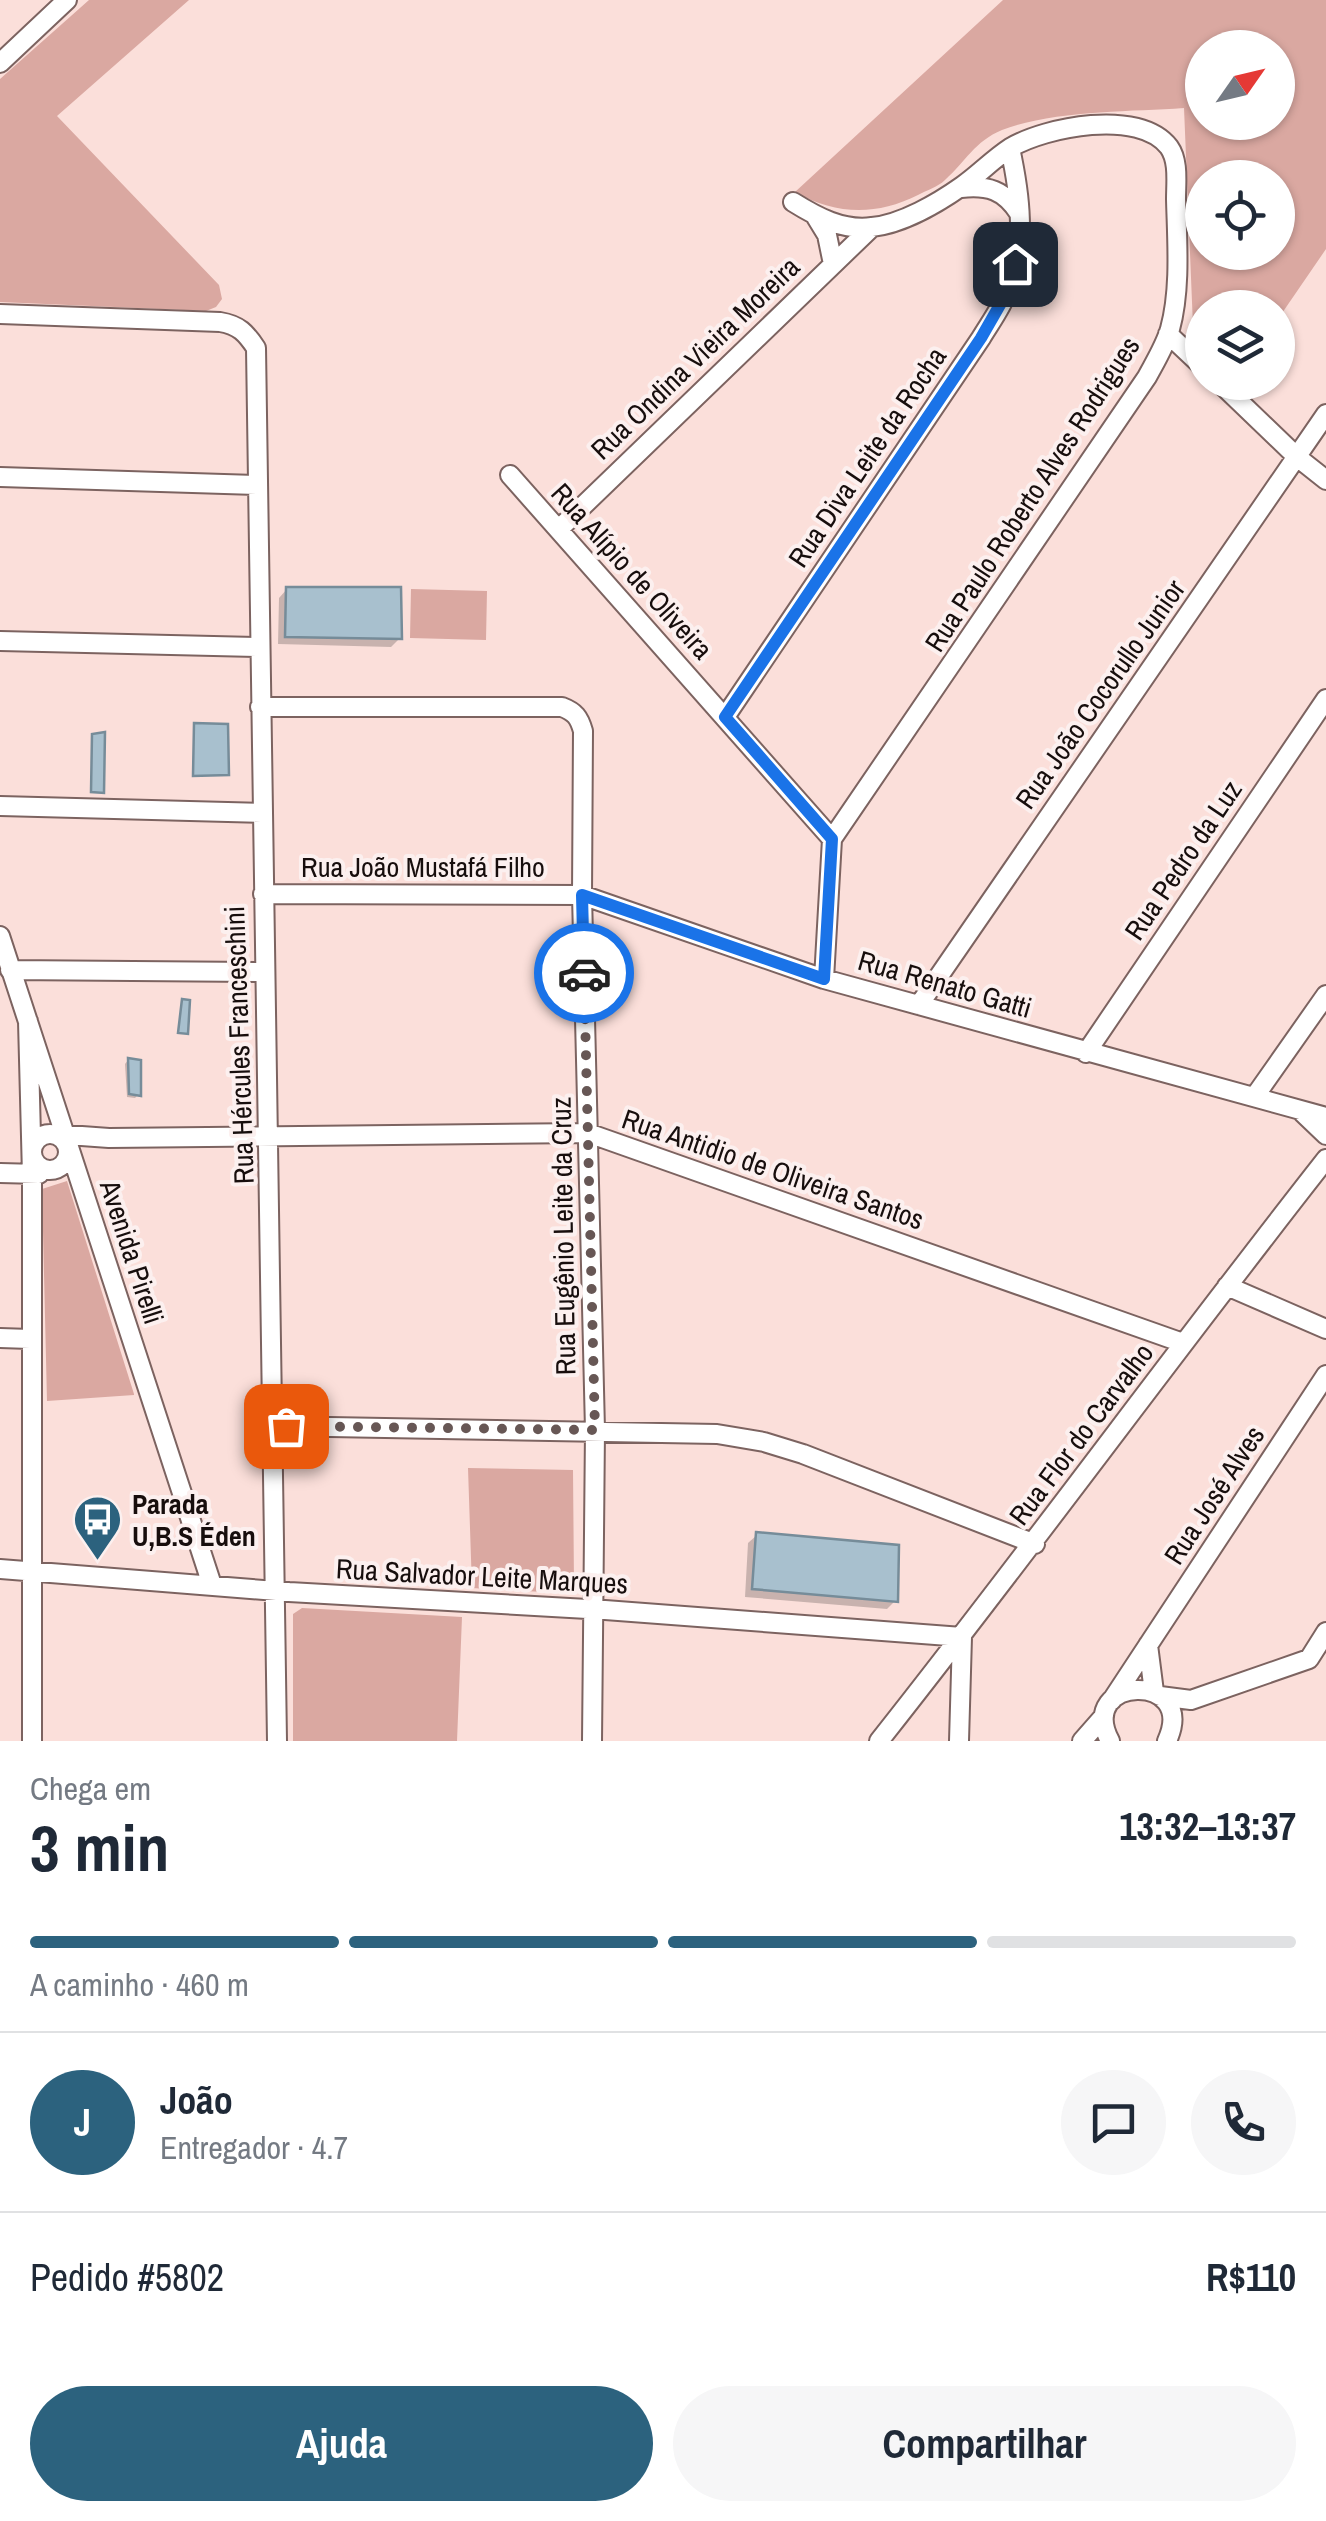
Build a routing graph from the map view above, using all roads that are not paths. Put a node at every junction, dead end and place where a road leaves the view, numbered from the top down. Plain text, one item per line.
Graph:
1 (66, 0) edge
2 (0, 63) edge
3 (1010, 148) junction
4 (960, 188) junction
5 (793, 202) dead end
6 (1020, 214) junction
7 (816, 216) junction
8 (871, 228) junction
9 (833, 264) junction
10 (0, 314) edge
11 (1168, 334) junction
12 (1185, 350) edge
13 (1238, 400) edge
14 (1326, 414) edge
15 (1297, 457) junction
16 (510, 474) dead end
17 (0, 477) edge
18 (1326, 480) edge
19 (257, 485) junction
20 (559, 528) junction
21 (0, 641) edge
22 (260, 647) junction
23 (1326, 698) edge
24 (260, 707) junction
25 (725, 717) junction
26 (0, 806) edge
27 (262, 813) junction
28 (832, 839) junction
29 (263, 894) junction
30 (582, 895) junction
31 (0, 936) edge
32 (10, 970) junction
33 (263, 972) junction
34 (824, 979) junction
35 (1326, 995) edge
36 (919, 1005) junction
37 (28, 1021) junction
38 (1086, 1052) junction
39 (1255, 1096) junction
40 (1299, 1109) junction
41 (1326, 1117) edge
42 (588, 1133) junction
43 (1326, 1134) edge
44 (270, 1136) junction
45 (109, 1138) junction
46 (62, 1152) junction
47 (31, 1153) junction
48 (1326, 1158) edge
49 (0, 1173) edge
50 (32, 1175) junction
51 (1227, 1286) junction
52 (1326, 1329) edge
53 (0, 1338) edge
54 (30, 1339) junction
55 (1183, 1343) junction
56 (1326, 1376) edge
57 (274, 1426) junction
58 (595, 1430) junction
59 (1034, 1544) junction
60 (0, 1569) edge
61 (32, 1571) junction
62 (212, 1585) junction
63 (276, 1590) junction
64 (592, 1609) junction
65 (1326, 1632) edge
66 (962, 1637) junction
67 (1148, 1645) junction
68 (1157, 1694) junction
69 (1192, 1700) junction
70 (1108, 1708) junction
71 (1169, 1737) edge
72 (32, 1741) edge
73 (278, 1741) edge
74 (592, 1741) edge
75 (878, 1741) edge
76 (959, 1741) edge
77 (1082, 1741) edge
78 (1110, 1741) edge

1 - 2 street
3 - 4 street
3 - 6 street, Rua Diva Leite da Rocha
3 - 11 street, Rua Paulo Roberto Alves Rodrigues
4 - 6 street
4 - 8 street
5 - 7 street
6 - 25 street, Rua Diva Leite da Rocha
7 - 8 street
7 - 9 street
8 - 9 street, Rua Ondina Vieira Moreira
9 - 20 street, Rua Ondina Vieira Moreira
10 - 19 street, Rua Hércules Franceschini
11 - 12 street
11 - 28 street, Rua Paulo Roberto Alves Rodrigues
13 - 15 street
14 - 15 street, Rua João Cocorullo Junior
15 - 18 street
15 - 36 street, Rua João Cocorullo Junior
16 - 20 street, Rua Alípio de Oliveira
17 - 19 street
19 - 22 street, Rua Hércules Franceschini
20 - 25 street, Rua Alípio de Oliveira
21 - 22 street
22 - 24 street, Rua Hércules Franceschini
23 - 38 street, Rua Pedro da Luz
24 - 27 street, Rua Hércules Franceschini
24 - 30 street, Rua Eugênio Leite da Cruz
25 - 28 street, Rua Alípio de Oliveira
26 - 27 street
27 - 29 street, Rua Hércules Franceschini
28 - 34 street
29 - 30 street, Rua João Mustafá Filho
29 - 33 street, Rua Hércules Franceschini
30 - 34 street, Rua Renato Gatti
30 - 42 street, Rua Eugênio Leite da Cruz
31 - 32 street, Avenida Pirelli
32 - 33 street
32 - 37 street, Avenida Pirelli
33 - 44 street, Rua Hércules Franceschini
34 - 36 street, Rua Renato Gatti
35 - 39 street
36 - 38 street, Rua Renato Gatti
37 - 46 street, Avenida Pirelli
37 - 47 street
38 - 39 street, Rua Renato Gatti
39 - 40 street, Rua Renato Gatti
40 - 41 street, Rua Renato Gatti
40 - 43 street, Rua Renato Gatti
42 - 44 street, Rua Antidio de Oliveira Santos
42 - 55 street, Rua Antidio de Oliveira Santos
42 - 58 street, Rua Eugênio Leite da Cruz
44 - 45 street, Rua Antidio de Oliveira Santos
44 - 57 street, Rua Hércules Franceschini
45 - 46 street
45 - 46 street, Rua Antidio de Oliveira Santos
46 - 47 street
46 - 47 street
46 - 50 street
46 - 62 street, Avenida Pirelli
47 - 50 street
48 - 51 street, Rua Flor do Carvalho
49 - 50 street
50 - 54 street
51 - 52 street
51 - 55 street, Rua Flor do Carvalho
53 - 54 street
54 - 61 street
55 - 59 street, Rua Flor do Carvalho
56 - 67 street, Rua José Alves
57 - 58 street
57 - 63 street, Rua Hércules Franceschini
58 - 59 street
58 - 64 street, Rua Eugênio Leite da Cruz
59 - 66 street, Rua Flor do Carvalho
60 - 61 street, Rua Salvador Leite Marques
61 - 62 street, Rua Salvador Leite Marques
61 - 72 street
62 - 63 street, Rua Salvador Leite Marques
63 - 64 street, Rua Salvador Leite Marques
63 - 73 street, Rua Hércules Franceschini
64 - 66 street, Rua Salvador Leite Marques
64 - 74 street, Rua Eugênio Leite da Cruz
65 - 69 street
66 - 75 street, Rua Flor do Carvalho
66 - 76 street
67 - 68 street
67 - 70 street, Rua José Alves
68 - 69 street
68 - 70 street
68 - 71 street
69 - 71 street
70 - 77 street, Rua José Alves
70 - 78 street

